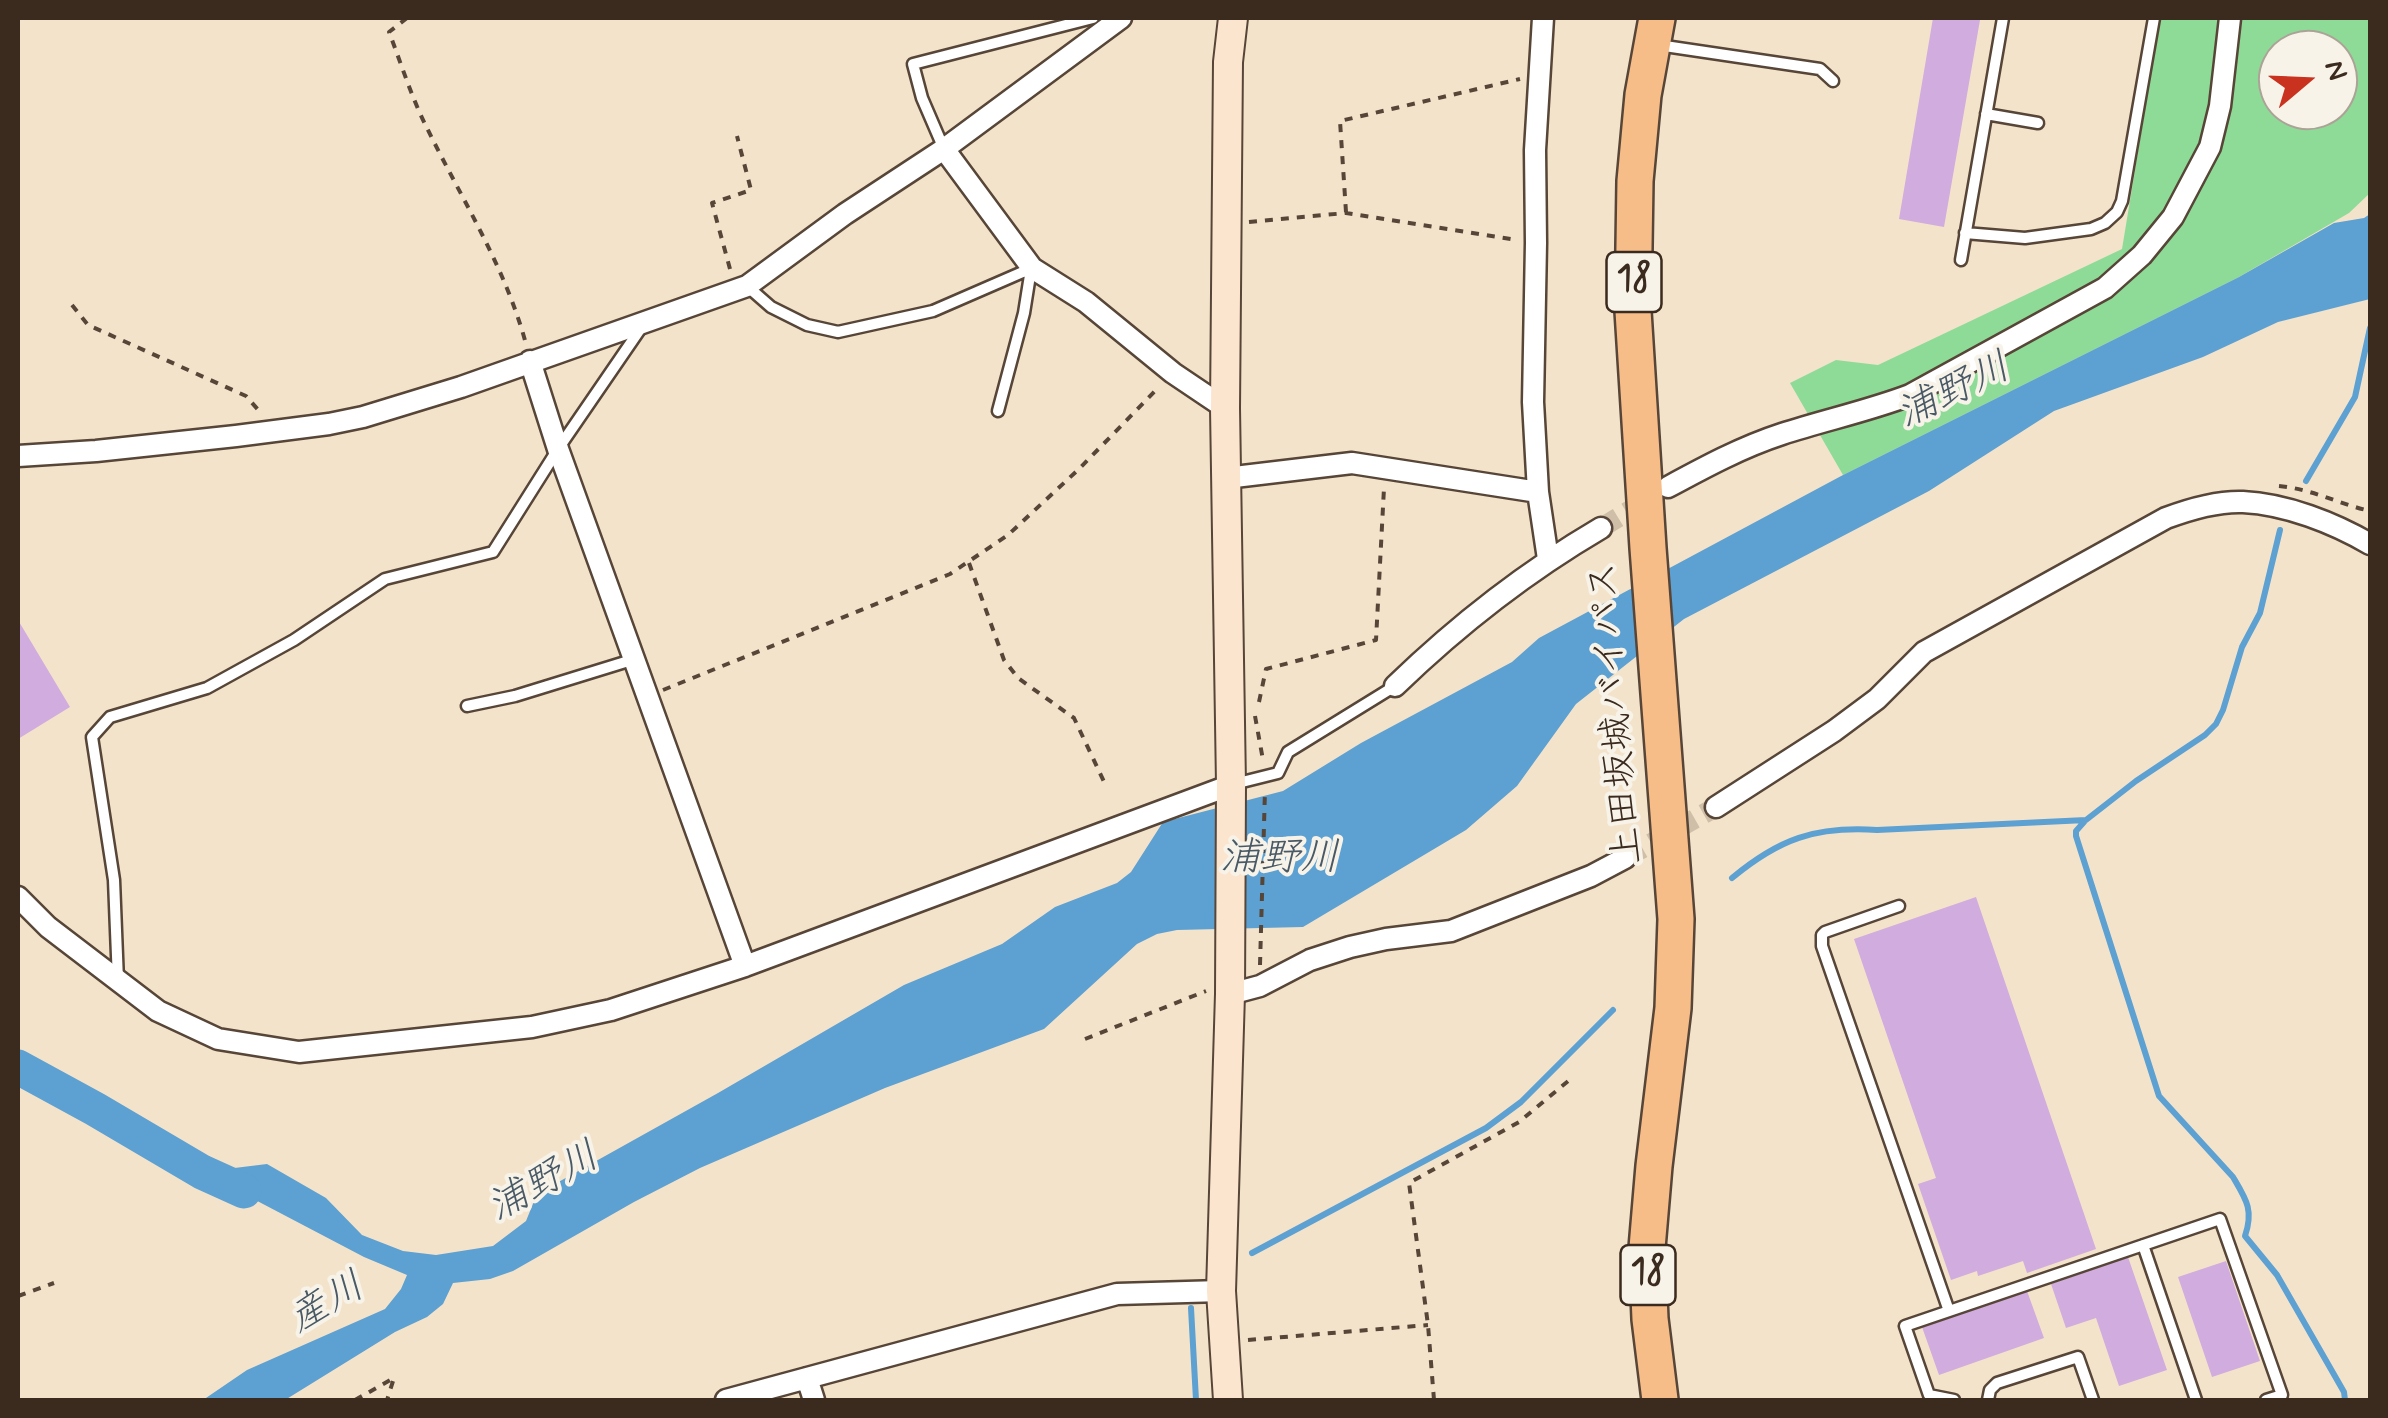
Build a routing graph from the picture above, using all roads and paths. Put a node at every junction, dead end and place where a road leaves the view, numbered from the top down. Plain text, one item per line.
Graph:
1 (407, 18) edge
2 (1093, 18) edge
3 (1121, 18) edge
4 (1233, 18) edge
5 (1544, 18) edge
6 (2003, 18) edge
7 (2154, 18) edge
8 (2230, 18) edge
9 (1654, 31) edge
10 (1539, 75) junction
11 (1833, 81) dead end
12 (1986, 114) junction
13 (2038, 123) dead end
14 (738, 136) dead end
15 (944, 148) junction
16 (1346, 213) junction
17 (1226, 224) junction
18 (1965, 232) junction
19 (1536, 243) junction
20 (1961, 260) dead end
21 (1032, 268) junction
22 (741, 288) junction
23 (72, 304) dead end
24 (646, 320) junction
25 (530, 362) junction
26 (1172, 372) junction
27 (1224, 408) junction
28 (998, 411) dead end
29 (276, 431) junction
30 (558, 449) junction
31 (18, 456) edge
32 (1385, 468) junction
33 (1226, 478) junction
34 (1668, 487) tunnel mouth
35 (1538, 492) junction
36 (1601, 528) tunnel mouth
37 (2370, 544) edge
38 (1548, 559) junction
39 (969, 563) junction
40 (635, 659) junction
41 (1395, 686) joint
42 (648, 696) junction
43 (1260, 702) dead end
44 (467, 706) dead end
45 (1106, 786) dead end
46 (1265, 786) dead end
47 (1231, 791) junction
48 (1716, 807) tunnel mouth
49 (1625, 858) tunnel mouth
50 (18, 896) edge
51 (1899, 906) dead end
52 (1260, 957) dead end
53 (745, 966) junction
54 (1230, 980) junction
55 (118, 982) junction
56 (1086, 1039) dead end
57 (1573, 1077) dead end
58 (2143, 1245) junction
59 (54, 1284) dead end
60 (1221, 1291) junction
61 (18, 1296) edge
62 (1949, 1311) junction
63 (1428, 1325) junction
64 (1224, 1342) junction
65 (808, 1378) junction
66 (355, 1400) edge
67 (387, 1400) edge
68 (726, 1400) edge
69 (814, 1400) edge
70 (1228, 1400) edge
71 (1434, 1400) edge
72 (1660, 1400) edge
73 (1954, 1400) edge
74 (1988, 1400) edge
75 (2093, 1400) edge
76 (2196, 1400) edge
77 (2266, 1400) edge

1 - 25 path
2 - 15 lane
3 - 15 street
4 - 17 street
5 - 10 street
6 - 12 lane
7 - 18 lane
8 - 34 street
9 - 11 lane
9 - 72 highway, 上田坂城バイパス / 18
10 - 16 path
10 - 19 street
12 - 13 lane
12 - 18 lane
14 - 22 path
15 - 21 street
15 - 22 street
16 - 17 path
16 - 19 path
17 - 27 street
18 - 20 lane
19 - 35 street
21 - 22 lane
21 - 26 street
21 - 28 lane
22 - 24 street
23 - 29 path
24 - 25 street
24 - 30 lane
25 - 29 street
25 - 30 street
26 - 27 street
26 - 39 path
27 - 33 street
29 - 31 street
30 - 40 street
30 - 55 lane
32 - 33 street
32 - 35 street
32 - 43 path
33 - 47 street
35 - 38 street
36 - 38 street
37 - 48 street
38 - 41 street
39 - 42 path
39 - 45 path
40 - 42 street
40 - 44 lane
41 - 47 lane
42 - 53 street
46 - 52 path
47 - 53 street
47 - 54 street
49 - 54 street
50 - 55 street
51 - 62 lane
53 - 55 street
54 - 56 path
54 - 60 street
57 - 63 path
58 - 62 lane
58 - 76 lane
58 - 77 lane
59 - 61 path
60 - 64 street
60 - 65 street
62 - 73 lane
63 - 64 path
63 - 71 path
64 - 70 street
65 - 68 street
65 - 69 street
66 - 67 path
74 - 75 lane

